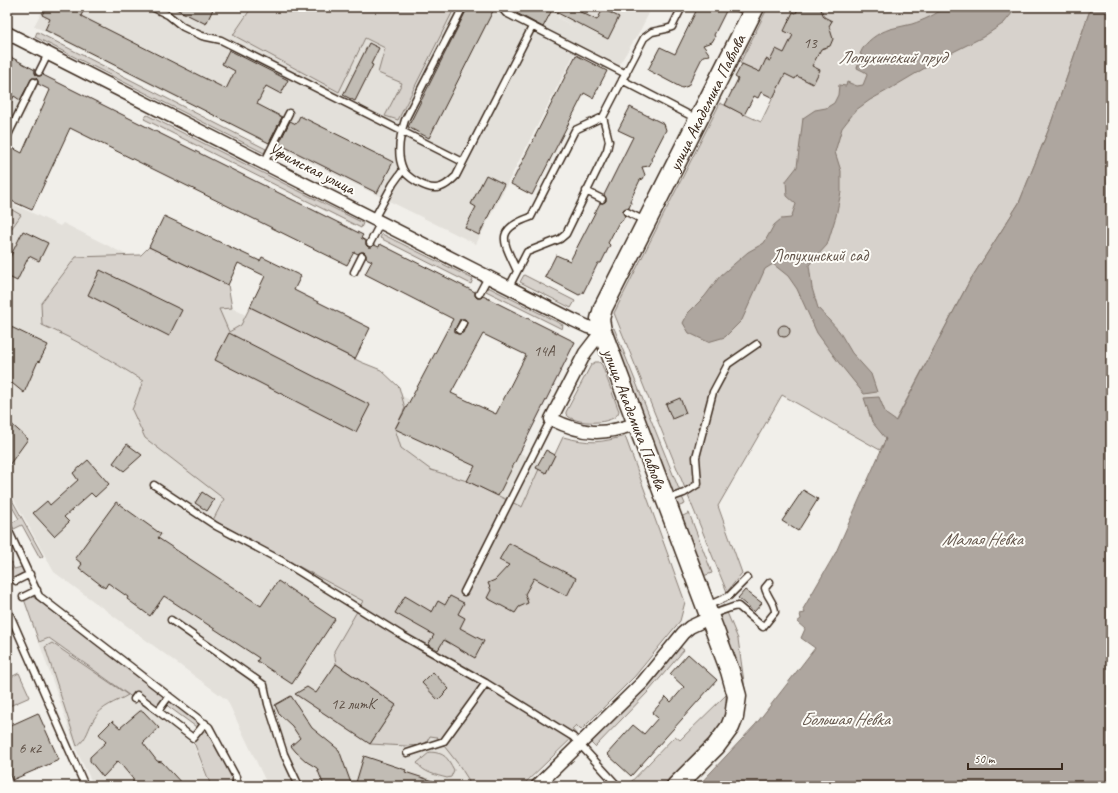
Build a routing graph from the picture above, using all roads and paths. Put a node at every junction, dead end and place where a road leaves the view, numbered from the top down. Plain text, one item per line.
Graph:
1 (152, 7) edge
2 (463, 7) edge
3 (501, 7) edge
4 (682, 7) edge
5 (748, 9) edge
6 (532, 27) junction
7 (7, 33) edge
8 (48, 54) junction
9 (39, 72) dead end
10 (626, 74) junction
11 (622, 80) junction
12 (34, 82) dead end
13 (289, 113) dead end
14 (603, 117) junction
15 (698, 120) junction
16 (401, 131) junction
17 (7, 137) edge
18 (463, 162) junction
19 (264, 163) junction
20 (403, 170) junction
21 (586, 191) junction
22 (602, 199) dead end
23 (627, 212) dead end
24 (377, 220) junction
25 (646, 221) junction
26 (370, 243) dead end
27 (362, 256) dead end
28 (517, 271) junction
29 (354, 272) dead end
30 (488, 277) junction
31 (509, 287) junction
32 (479, 294) dead end
33 (463, 324) dead end
34 (459, 330) dead end
35 (602, 332) junction
36 (757, 344) dead end
37 (550, 419) junction
38 (637, 423) junction
39 (154, 485) dead end
40 (666, 500) junction
41 (7, 527) edge
42 (30, 574) junction
43 (747, 578) dead end
44 (16, 581) dead end
45 (770, 582) dead end
46 (37, 590) junction
47 (464, 592) dead end
48 (23, 597) dead end
49 (7, 608) edge
50 (708, 613) junction
51 (170, 620) dead end
52 (486, 683) junction
53 (169, 696) junction
54 (134, 699) dead end
55 (158, 711) junction
56 (205, 723) junction
57 (579, 744) junction
58 (406, 753) dead end
59 (617, 785) dead end
60 (85, 786) edge
61 (236, 786) edge
62 (299, 786) edge
63 (537, 786) edge
64 (676, 786) edge

1 - 16 lane
2 - 16 lane
3 - 6 lane
4 - 10 lane
5 - 15 street, улица Академика Павлова
6 - 10 lane
6 - 18 lane
7 - 8 street, Уфимская улица
8 - 9 lane
8 - 19 street, Уфимская улица
10 - 11 lane
11 - 14 lane
11 - 15 lane
12 - 17 lane
13 - 19 lane
14 - 21 lane
14 - 28 lane
15 - 25 street, улица Академика Павлова
16 - 18 lane
16 - 20 lane
18 - 20 lane
19 - 24 street, Уфимская улица
20 - 24 lane
21 - 22 lane
21 - 28 lane
23 - 25 lane
24 - 26 lane
24 - 30 street, Уфимская улица
25 - 35 street, улица Академика Павлова
27 - 29 lane
28 - 31 lane
30 - 31 street, Уфимская улица
30 - 32 lane
31 - 35 street, Уфимская улица
33 - 34 lane
35 - 37 street
35 - 38 street, улица Академика Павлова
36 - 40 lane
37 - 38 street
37 - 47 lane
38 - 40 street, улица Академика Павлова
39 - 52 lane
40 - 50 street, улица Академика Павлова
41 - 42 lane
42 - 44 lane
42 - 46 lane
43 - 50 lane
45 - 50 lane
46 - 48 lane
46 - 53 lane
49 - 60 lane
50 - 57 street
50 - 64 street, улица Академика Павлова
51 - 62 lane
52 - 57 lane
52 - 58 lane
53 - 55 lane
53 - 56 lane
54 - 55 lane
55 - 56 lane
56 - 61 lane
57 - 59 lane
57 - 63 street

